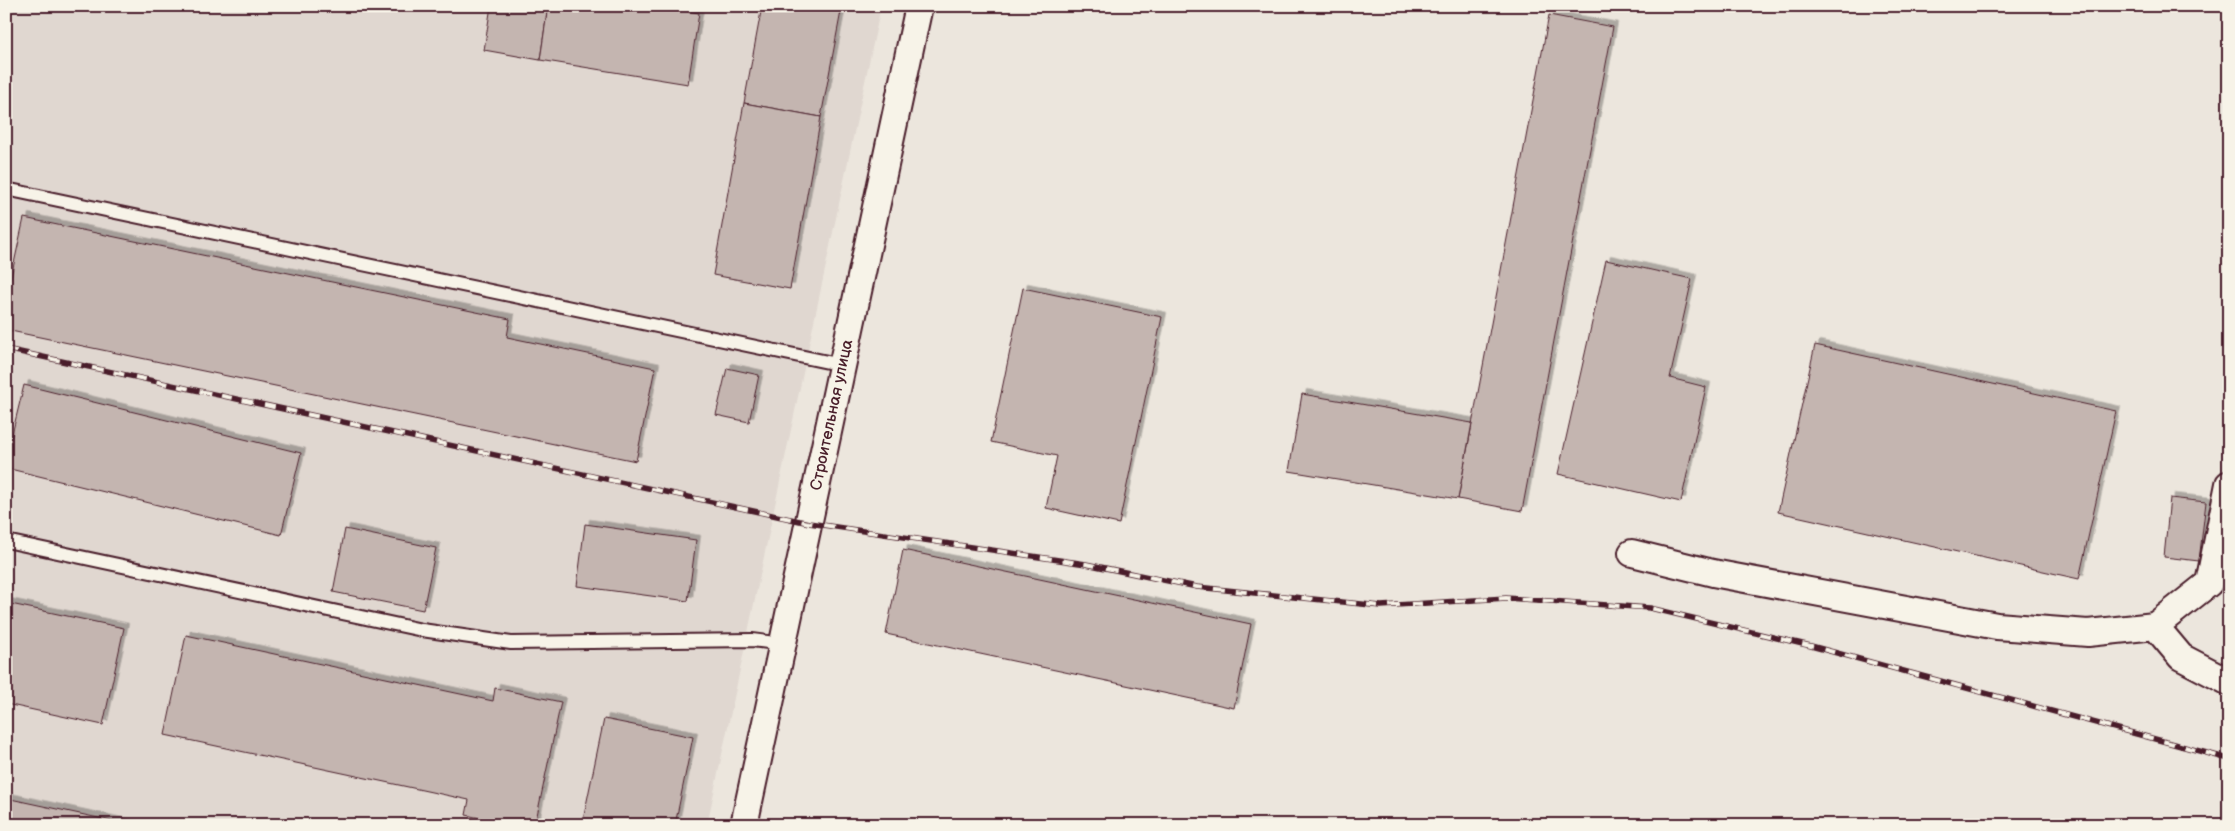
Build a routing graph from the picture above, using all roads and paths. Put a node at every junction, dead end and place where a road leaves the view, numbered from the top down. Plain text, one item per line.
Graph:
1 (919, 6) edge
2 (6, 189) edge
3 (842, 365) junction
4 (2229, 484) edge
5 (6, 541) edge
6 (1632, 553) dead end
7 (2154, 626) junction
8 (783, 644) junction
9 (2229, 682) edge
10 (744, 825) edge

1 - 3 street, Строительная улица
2 - 3 lane
3 - 8 street, Строительная улица
4 - 7 street
5 - 8 lane
6 - 7 street
7 - 9 street
8 - 10 street, Строительная улица

